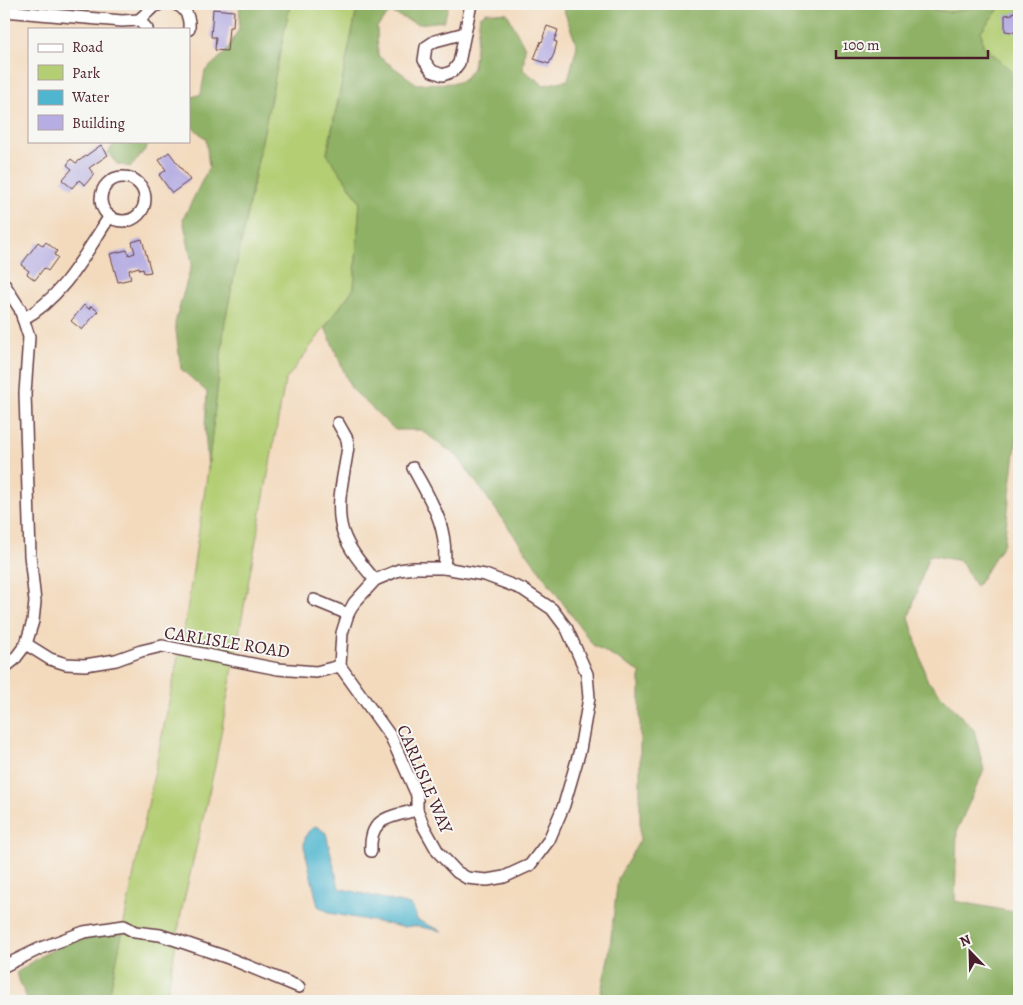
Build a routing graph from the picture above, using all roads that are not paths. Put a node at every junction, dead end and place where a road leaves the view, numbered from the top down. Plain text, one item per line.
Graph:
1 (160, 4) edge
2 (175, 4) edge
3 (471, 4) edge
4 (4, 11) edge
5 (143, 25) edge
6 (189, 28) edge
7 (465, 33) dead end
8 (110, 216) dead end
9 (4, 284) edge
10 (23, 319) junction
11 (338, 422) dead end
12 (413, 468) dead end
13 (444, 568) junction
14 (376, 580) junction
15 (314, 600) dead end
16 (348, 614) junction
17 (26, 644) junction
18 (340, 666) junction
19 (4, 668) edge
20 (418, 810) junction
21 (371, 851) dead end
22 (4, 966) edge
23 (299, 986) dead end

1 - 5 street
2 - 6 street
3 - 7 street
4 - 5 street
8 - 10 street
9 - 10 street
10 - 17 street
11 - 14 street
12 - 13 street
13 - 14 street, CARLISLE WAY
13 - 20 street, CARLISLE WAY
14 - 16 street, CARLISLE WAY
15 - 16 street
16 - 18 street, CARLISLE WAY
17 - 18 street, CARLISLE ROAD
17 - 19 street
18 - 20 street, CARLISLE WAY
20 - 21 street
22 - 23 street

